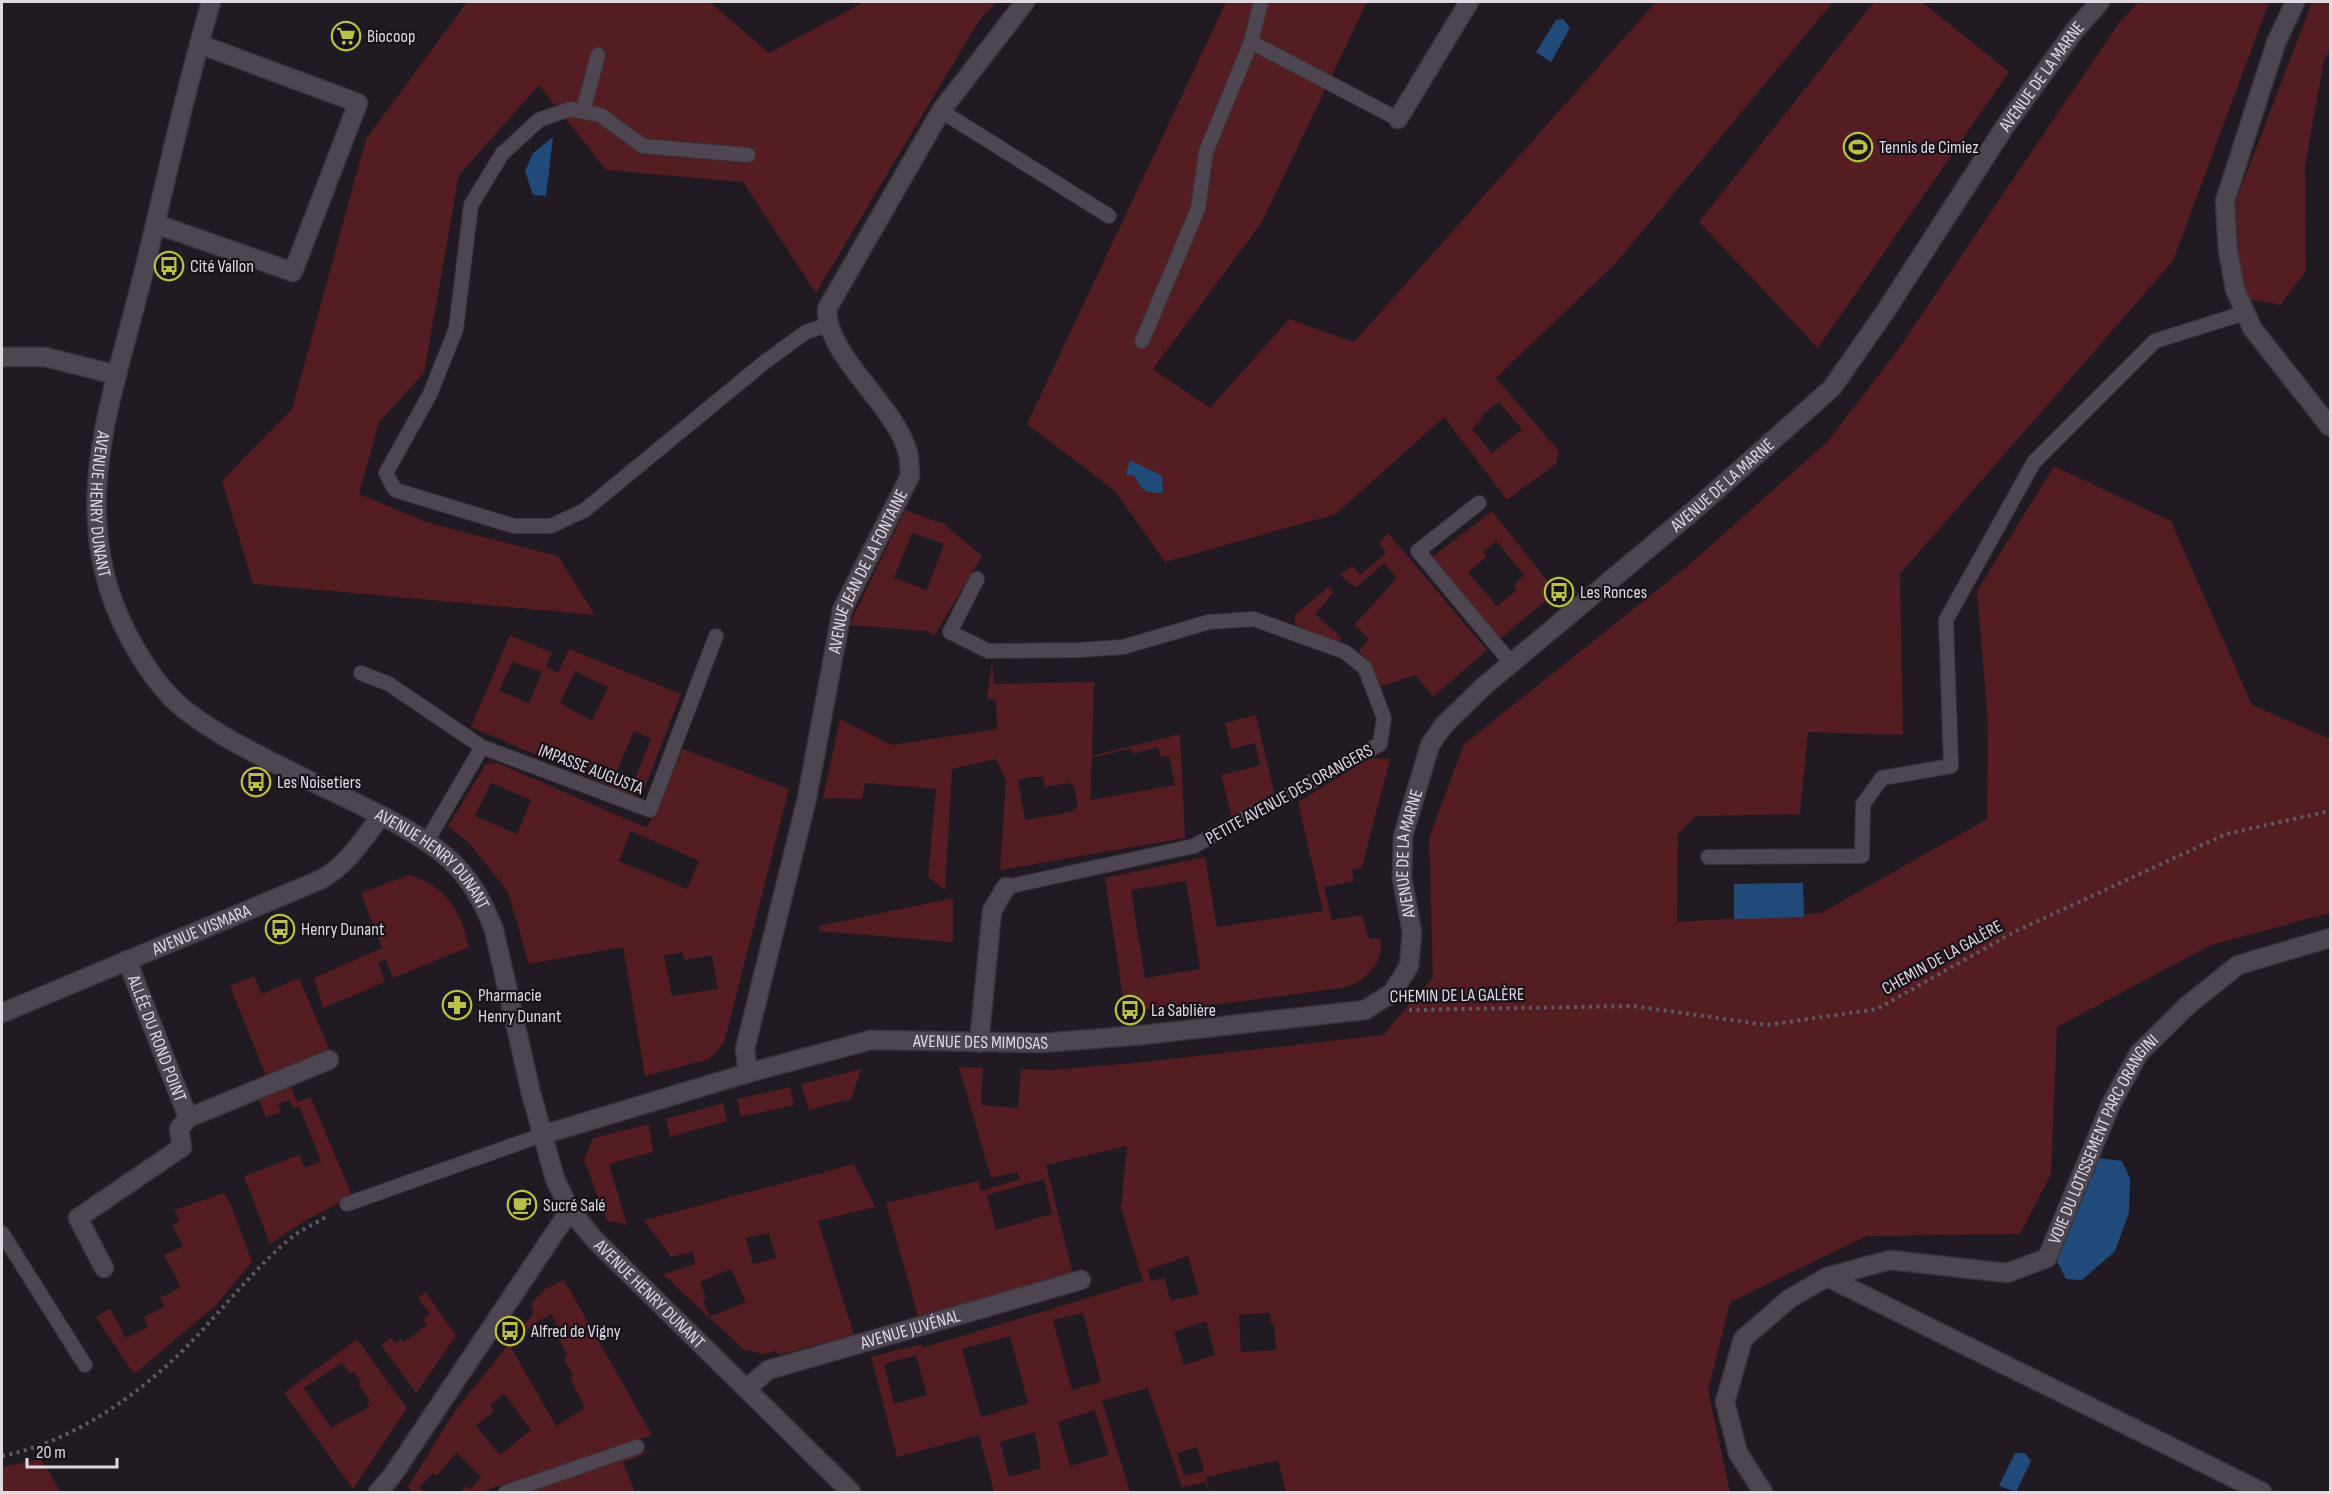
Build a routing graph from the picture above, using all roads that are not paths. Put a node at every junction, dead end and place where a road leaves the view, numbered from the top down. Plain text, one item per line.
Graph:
1 (211, 2) edge
2 (1025, 2) edge
3 (1260, 2) edge
4 (1469, 2) edge
5 (2100, 2) edge
6 (2295, 2) edge
7 (1251, 42) junction
8 (199, 44) junction
9 (598, 55) dead end
10 (583, 111) junction
11 (941, 111) junction
12 (1398, 119) joint
13 (748, 155) dead end
14 (1109, 216) dead end
15 (156, 224) junction
16 (2244, 313) junction
17 (827, 325) junction
18 (1142, 341) dead end
19 (2, 357) edge
20 (117, 375) junction
21 (2331, 427) edge
22 (1479, 503) dead end
23 (976, 579) dead end
24 (716, 636) dead end
25 (1511, 663) junction
26 (361, 673) dead end
27 (482, 747) junction
28 (380, 817) junction
29 (427, 842) junction
30 (1708, 857) dead end
31 (1006, 887) joint
32 (2331, 938) edge
33 (127, 960) junction
34 (1409, 966) joint
35 (2, 1013) edge
36 (979, 1043) junction
37 (329, 1060) dead end
38 (748, 1073) junction
39 (188, 1118) junction
40 (542, 1135) junction
41 (347, 1204) road end
42 (570, 1210) junction
43 (2, 1233) edge
44 (104, 1268) dead end
45 (1827, 1277) junction
46 (1081, 1280) dead end
47 (85, 1365) dead end
48 (746, 1389) junction
49 (637, 1447) dead end
50 (378, 1492) edge
51 (506, 1492) edge
52 (851, 1492) edge
53 (1763, 1492) edge
54 (2262, 1492) edge

1 - 8 street, AVENUE HENRY DUNANT
2 - 11 street
3 - 7 lane
4 - 12 street
5 - 25 street, AVENUE DE LA MARNE
6 - 16 street
7 - 12 lane
7 - 18 lane
8 - 15 street, AVENUE HENRY DUNANT
8 - 15 street
9 - 10 lane
10 - 13 lane
10 - 17 lane
11 - 14 lane
11 - 17 street
15 - 20 street, AVENUE HENRY DUNANT
16 - 21 street
16 - 30 lane
17 - 38 street, AVENUE JEAN DE LA FONTAINE
19 - 20 street
20 - 28 street, AVENUE HENRY DUNANT
22 - 25 lane
23 - 31 lane, PETITE AVENUE DES ORANGERS
24 - 27 lane, IMPASSE AUGUSTA
25 - 34 street, AVENUE DE LA MARNE
26 - 27 lane
27 - 29 lane
28 - 29 street, AVENUE HENRY DUNANT
28 - 33 street, AVENUE VISMARA
29 - 40 street, AVENUE HENRY DUNANT
31 - 36 street, PETITE AVENUE DES ORANGERS
32 - 45 street, VOIE DU LOTISSEMENT PARC ORANGINI
33 - 35 street, AVENUE VISMARA
33 - 39 street, ALLÉE DU ROND POINT
34 - 36 street, AVENUE DES MIMOSAS
36 - 38 street, AVENUE DES MIMOSAS
37 - 39 street, ALLÉE DU ROND POINT
38 - 40 street, AVENUE DES MIMOSAS
39 - 44 street, ALLÉE DU ROND POINT
40 - 41 lane
40 - 42 street, AVENUE HENRY DUNANT
42 - 48 street, AVENUE HENRY DUNANT
42 - 50 street
43 - 47 lane
45 - 53 street, VOIE DU LOTISSEMENT PARC ORANGINI
45 - 54 street
46 - 48 street, AVENUE JUVÉNAL
48 - 52 street, AVENUE HENRY DUNANT
49 - 51 lane

